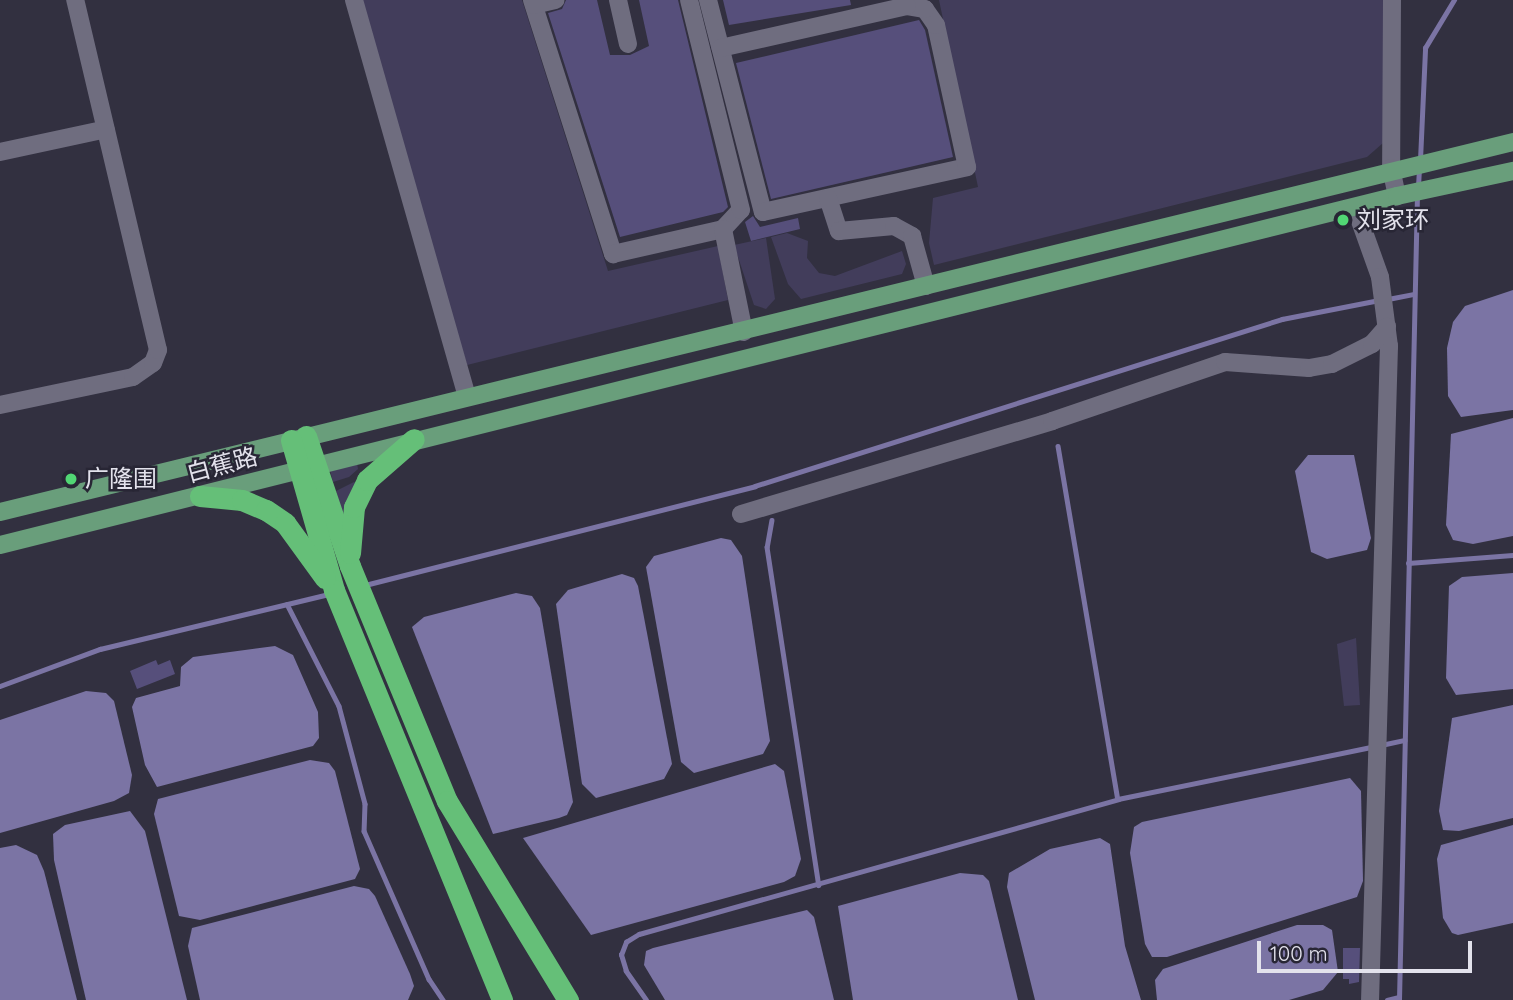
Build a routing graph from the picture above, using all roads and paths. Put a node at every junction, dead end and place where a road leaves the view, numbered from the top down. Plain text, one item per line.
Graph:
1 (75, 0) edge
2 (354, 0) edge
3 (555, 0) edge
4 (618, 0) edge
5 (689, 0) edge
6 (708, 0) edge
7 (1392, 0) edge
8 (533, 3) edge
9 (864, 8) edge
10 (628, 44) dead end
11 (721, 48) junction
12 (106, 129) junction
13 (1513, 142) edge
14 (0, 152) edge
15 (1391, 168) junction
16 (1513, 171) edge
17 (1397, 196) junction
18 (828, 198) junction
19 (1355, 207) junction
20 (723, 229) junction
21 (926, 286) junction
22 (1387, 327) junction
23 (744, 331) junction
24 (467, 396) junction
25 (0, 405) edge
26 (298, 438) junction
27 (414, 439) junction
28 (306, 468) junction
29 (200, 496) junction
30 (0, 512) edge
31 (741, 514) dead end
32 (0, 545) edge
33 (350, 566) junction
34 (334, 590) junction
35 (502, 1000) edge
36 (568, 1000) edge
37 (1370, 1000) edge

1 - 12 street
2 - 24 street
3 - 8 street
4 - 10 street
5 - 20 street
6 - 11 street
7 - 15 street
8 - 20 street
9 - 11 street
9 - 18 street
11 - 18 street
12 - 14 street
12 - 25 street
13 - 15 main road
15 - 17 street
15 - 21 main road
16 - 17 main road, 白蕉路
17 - 19 main road, 白蕉路
18 - 21 street
19 - 22 street
19 - 27 main road, 白蕉路
20 - 23 street
21 - 23 main road
22 - 31 street
22 - 37 street
23 - 24 main road
24 - 26 main road
26 - 28 highway
26 - 30 main road
27 - 28 main road, 白蕉路
27 - 33 highway
28 - 29 main road, 白蕉路
28 - 33 highway
28 - 34 highway
29 - 32 main road, 白蕉路
29 - 34 highway
33 - 36 highway
34 - 35 highway

